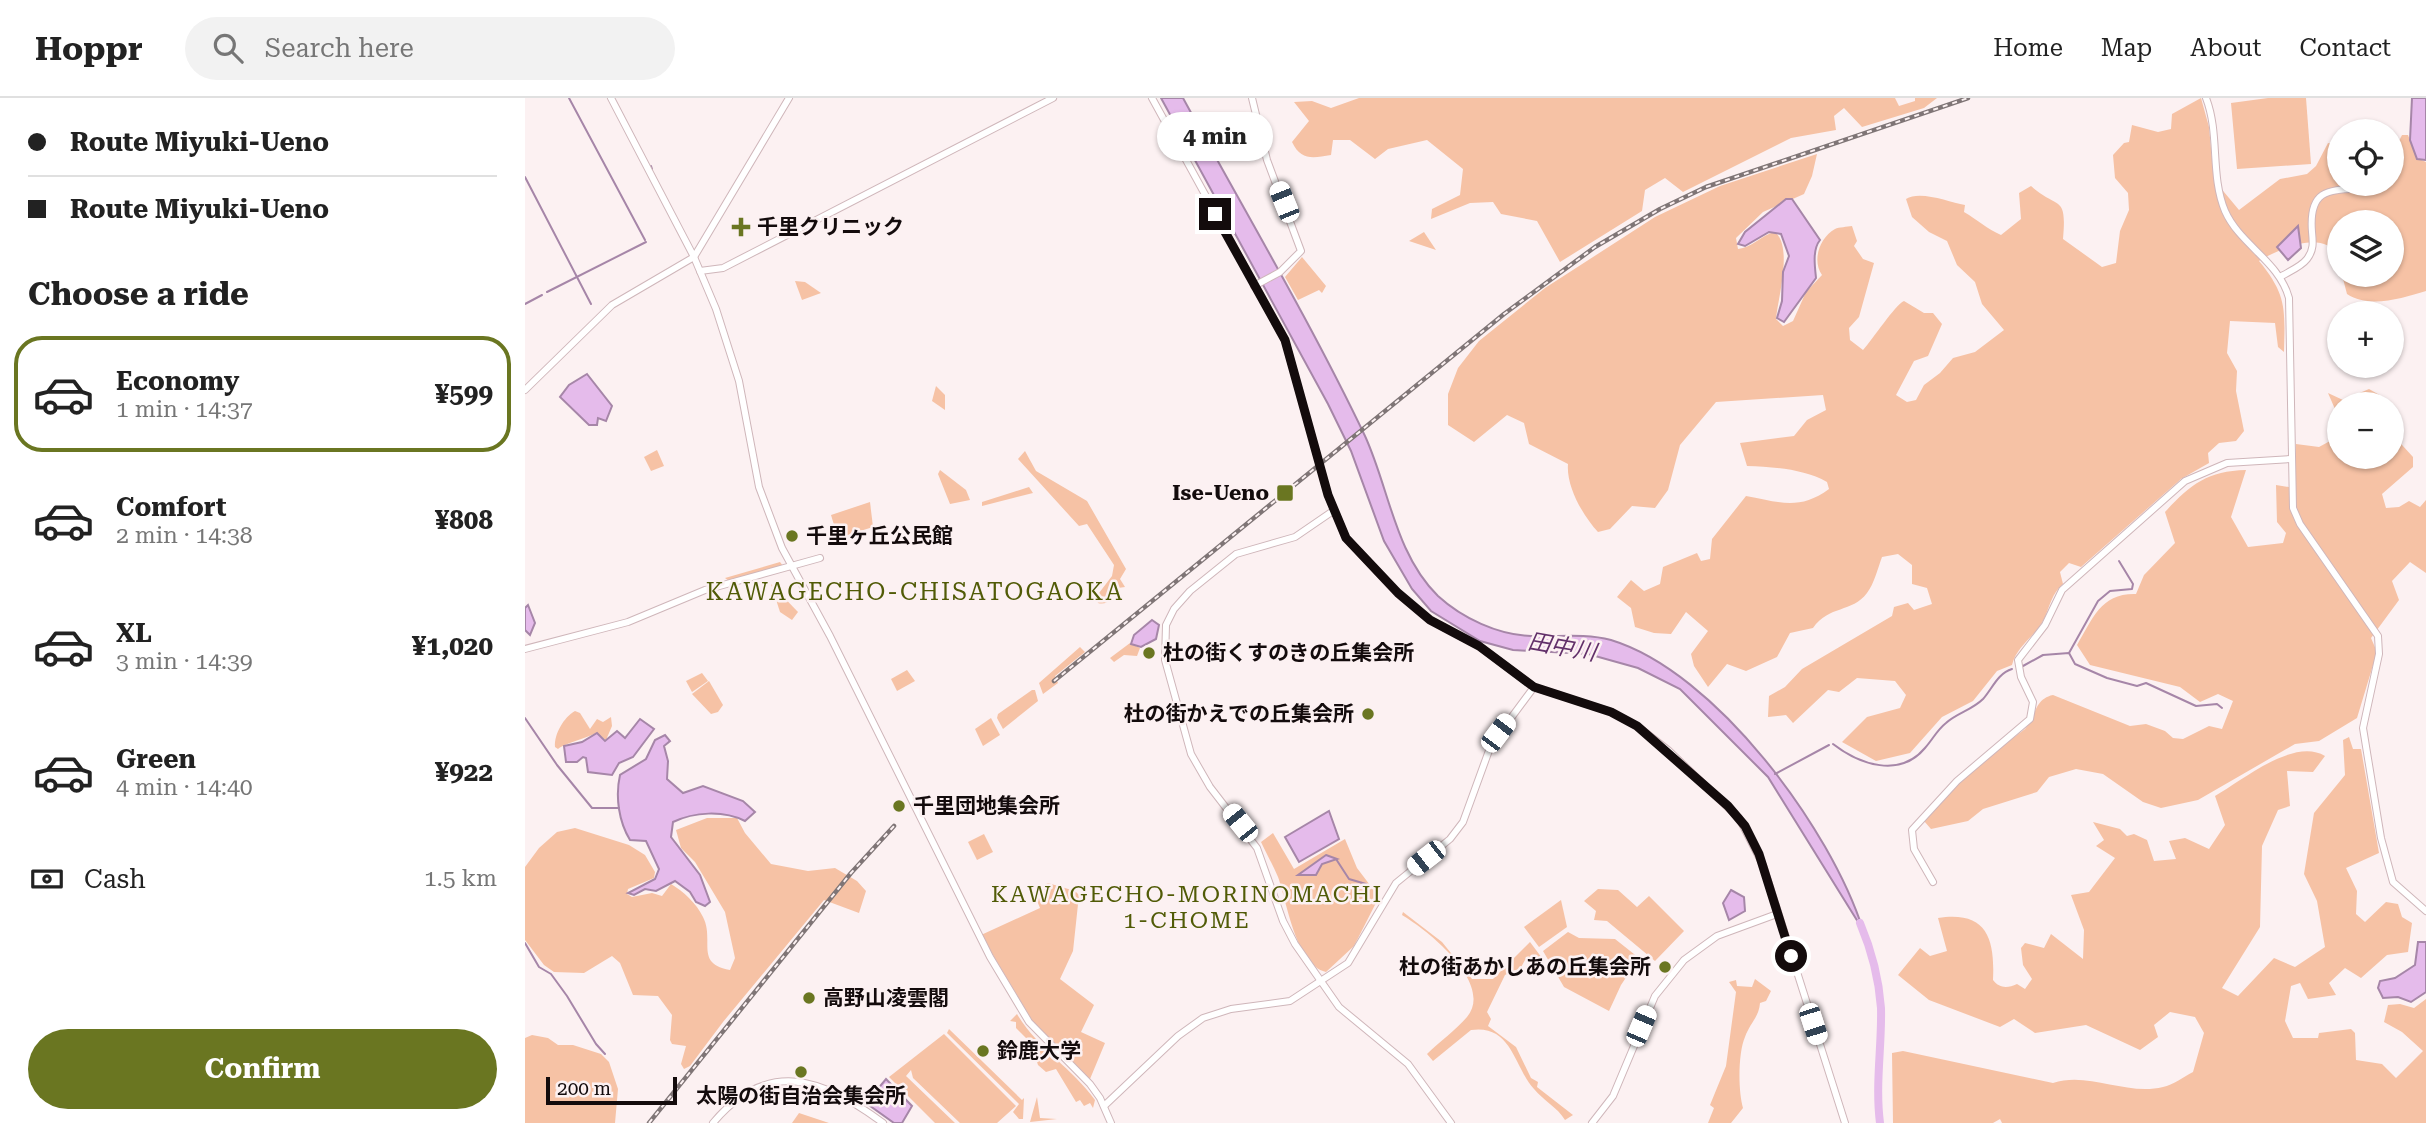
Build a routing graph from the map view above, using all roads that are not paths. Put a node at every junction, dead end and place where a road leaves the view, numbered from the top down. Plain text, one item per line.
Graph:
1 (611, 98) edge
2 (789, 98) edge
3 (1053, 98) edge
4 (1151, 98) edge
5 (1252, 98) edge
6 (2206, 98) edge
7 (2327, 192) edge
8 (694, 257) junction
9 (700, 271) junction
10 (2280, 277) junction
11 (1256, 285) junction
12 (525, 390) edge
13 (2291, 459) junction
14 (1333, 510) junction
15 (820, 558) dead end
16 (792, 567) junction
17 (525, 649) edge
18 (1534, 687) junction
19 (1933, 882) dead end
20 (2426, 911) edge
21 (1777, 914) junction
22 (1321, 983) junction
23 (1104, 1106) junction
24 (713, 1123) edge
25 (883, 1123) edge
26 (1111, 1123) edge
27 (1451, 1123) edge
28 (1593, 1123) edge
29 (1845, 1123) edge

1 - 8 street
2 - 8 street
3 - 9 street
4 - 11 street
5 - 11 street
6 - 10 street
7 - 10 street
8 - 9 street
8 - 12 street
9 - 16 street
10 - 13 street
11 - 14 street
13 - 19 street
13 - 20 street
14 - 18 street
14 - 22 street
15 - 16 street
16 - 17 street
16 - 23 street
18 - 21 street
18 - 22 street
21 - 28 street
21 - 29 street
22 - 23 street
22 - 27 street
23 - 26 street
24 - 25 street

